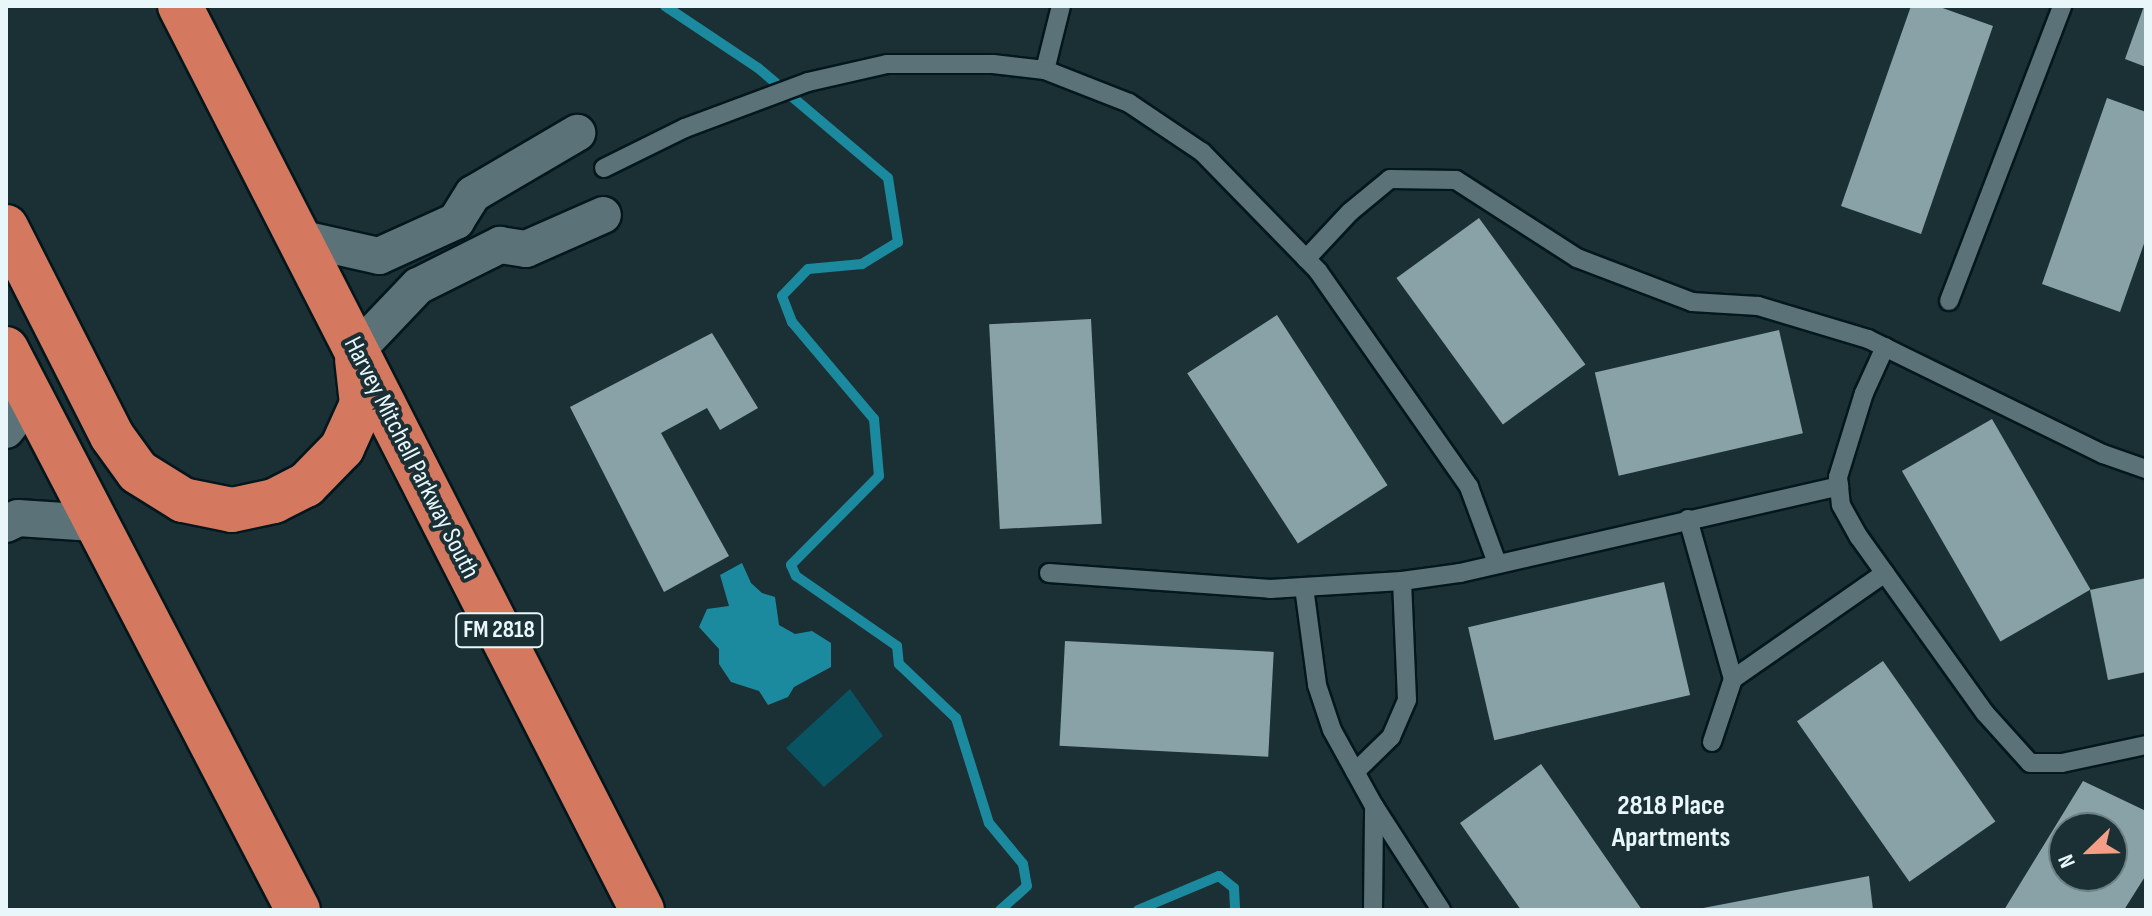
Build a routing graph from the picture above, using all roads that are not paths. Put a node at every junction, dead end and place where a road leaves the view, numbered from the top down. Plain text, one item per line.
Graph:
1 (180, 6) edge
2 (1061, 6) edge
3 (2062, 6) edge
4 (1045, 70) junction
5 (577, 133) dead end
6 (604, 168) dead end
7 (603, 215) dead end
8 (6, 227) edge
9 (299, 238) junction
10 (1306, 259) junction
11 (1949, 301) dead end
12 (1885, 347) junction
13 (6, 349) edge
14 (356, 351) junction
15 (18, 414) edge
16 (2146, 469) edge
17 (1839, 486) junction
18 (1688, 519) junction
19 (94, 523) junction
20 (6, 524) edge
21 (1497, 563) junction
22 (1049, 573) dead end
23 (1885, 573) junction
24 (1402, 581) junction
25 (1304, 587) junction
26 (1733, 679) junction
27 (1712, 742) dead end
28 (2146, 745) edge
29 (1355, 772) junction
30 (1374, 806) junction
31 (298, 910) edge
32 (642, 910) edge
33 (1373, 910) edge
34 (1441, 910) edge

1 - 9 highway, Harvey Mitchell Parkway South / FM 2818
2 - 4 lane
3 - 11 lane
4 - 6 lane
4 - 10 lane
5 - 9 street
7 - 14 street
8 - 14 highway
9 - 14 highway, Harvey Mitchell Parkway South / FM 2818
10 - 12 lane
10 - 21 lane
12 - 16 lane
12 - 17 lane
13 - 15 highway
14 - 32 highway, Harvey Mitchell Parkway South / FM 2818
15 - 19 highway
17 - 18 lane
17 - 23 lane
18 - 21 lane
18 - 26 lane
19 - 20 street
19 - 31 highway
21 - 24 lane
22 - 25 lane
23 - 26 lane
23 - 28 lane
24 - 25 lane
24 - 29 lane
25 - 29 lane
26 - 27 lane
29 - 30 lane
30 - 33 lane
30 - 34 lane

